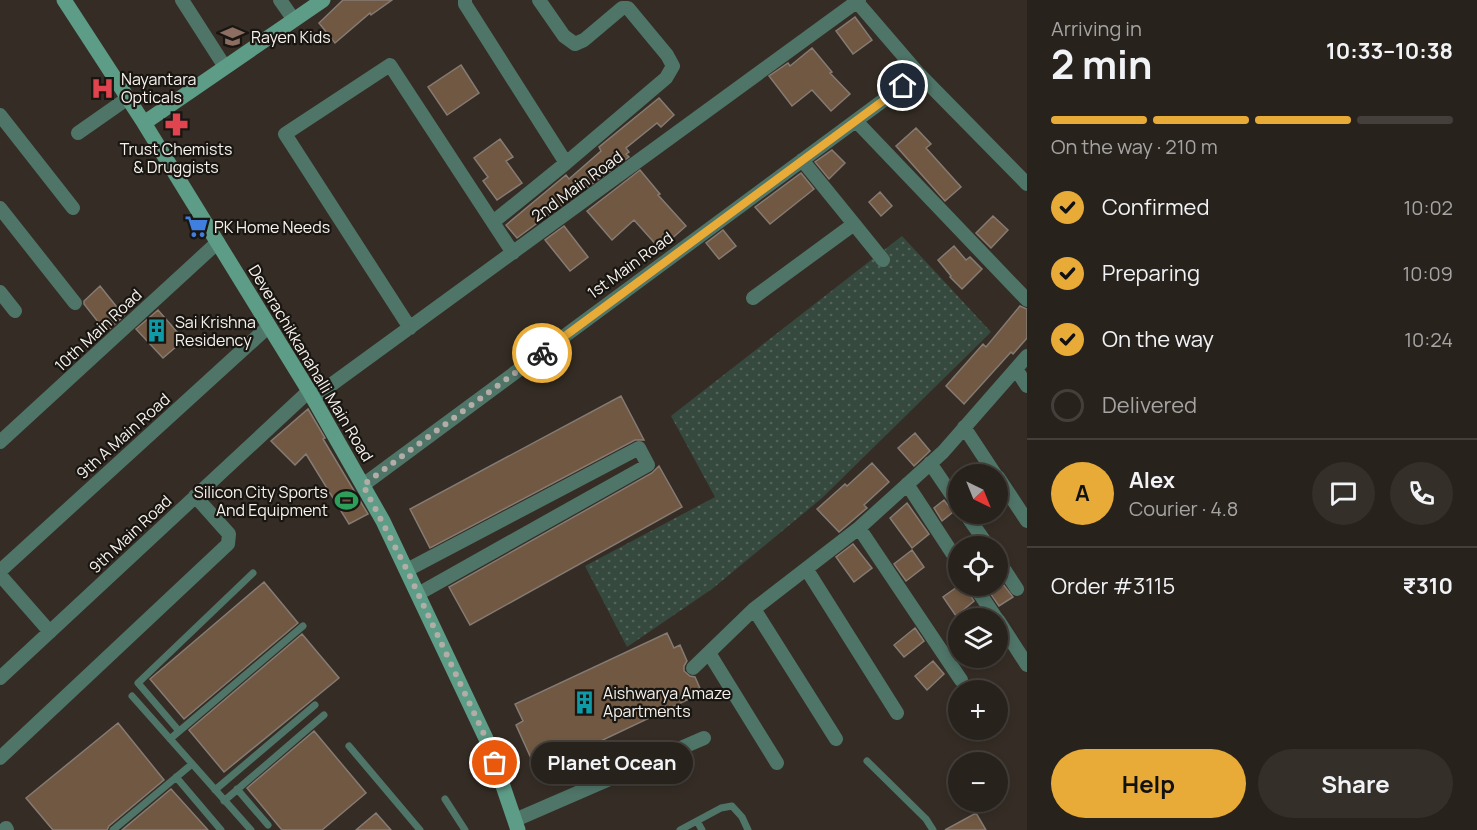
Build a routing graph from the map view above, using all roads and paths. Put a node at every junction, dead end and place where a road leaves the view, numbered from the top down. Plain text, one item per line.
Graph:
1 (64, 0) edge
2 (182, 0) edge
3 (280, 0) edge
4 (323, 0) edge
5 (465, 0) edge
6 (539, 0) edge
7 (858, 1) edge
8 (294, 20) junction
9 (225, 68) junction
10 (919, 75) junction
11 (128, 98) junction
12 (0, 115) edge
13 (856, 121) junction
14 (144, 123) junction
15 (78, 133) dead end
16 (802, 160) junction
17 (566, 163) junction
18 (1027, 184) edge
19 (0, 208) edge
20 (73, 208) dead end
21 (493, 222) junction
22 (854, 224) junction
23 (218, 242) junction
24 (513, 253) junction
25 (883, 260) dead end
26 (0, 292) edge
27 (753, 298) dead end
28 (1027, 300) edge
29 (75, 303) dead end
30 (15, 311) dead end
31 (269, 326) junction
32 (410, 328) junction
33 (1027, 356) edge
34 (1016, 369) junction
35 (1027, 386) edge
36 (311, 395) junction
37 (964, 427) junction
38 (0, 442) edge
39 (930, 463) junction
40 (988, 464) edge
41 (907, 484) junction
42 (363, 485) junction
43 (948, 489) edge
44 (1008, 493) edge
45 (195, 496) junction
46 (1027, 521) edge
47 (859, 528) junction
48 (948, 547) edge
49 (407, 570) junction
50 (807, 570) junction
51 (0, 573) edge
52 (254, 573) dead end
53 (1008, 575) edge
54 (1017, 589) dead end
55 (418, 594) junction
56 (754, 609) junction
57 (303, 627) dead end
58 (50, 632) junction
59 (1008, 636) edge
60 (709, 653) junction
61 (1027, 664) edge
62 (693, 668) dead end
63 (0, 678) edge
64 (961, 680) dead end
65 (132, 696) dead end
66 (315, 705) dead end
67 (897, 713) dead end
68 (324, 715) dead end
69 (179, 731) junction
70 (704, 738) dead end
71 (170, 739) junction
72 (836, 739) dead end
73 (349, 746) dead end
74 (0, 758) edge
75 (867, 761) dead end
76 (777, 763) dead end
77 (192, 764) junction
78 (176, 777) junction
79 (237, 789) junction
80 (215, 790) junction
81 (445, 799) dead end
82 (224, 801) junction
83 (697, 821) junction
84 (268, 825) dead end
85 (516, 825) edge
86 (113, 830) edge
87 (221, 830) edge
88 (250, 830) edge
89 (420, 830) edge
90 (465, 830) edge
91 (680, 830) edge
92 (702, 830) edge
93 (748, 830) edge
94 (933, 830) edge

1 - 11 street, Deverachikkanahalli Main Road
2 - 9 street
3 - 8 street
4 - 8 street
5 - 17 street
6 - 17 street
7 - 10 street
7 - 24 street, 2nd Main Road
8 - 9 street
9 - 14 street
10 - 13 street, 1st Main Road
10 - 18 street
11 - 14 street, Deverachikkanahalli Main Road
11 - 15 street
12 - 20 street
13 - 16 street, 1st Main Road
13 - 28 street
14 - 23 street, Deverachikkanahalli Main Road
16 - 22 street
16 - 42 street, 1st Main Road
17 - 21 street
19 - 29 street
21 - 24 street
21 - 32 street
22 - 25 street
22 - 27 street
23 - 31 street, Deverachikkanahalli Main Road
23 - 38 street, 10th Main Road
24 - 32 street, 2nd Main Road
26 - 30 street
31 - 36 street, Deverachikkanahalli Main Road
31 - 51 street, 9th A Main Road
32 - 36 street, 2nd Main Road
33 - 34 street
34 - 35 street
34 - 37 street
36 - 42 street, Deverachikkanahalli Main Road
36 - 45 street, 9th Main Road
37 - 39 street
37 - 40 street
39 - 41 street
39 - 43 street
41 - 47 street
41 - 48 street
42 - 49 street, Deverachikkanahalli Main Road
44 - 46 street
45 - 58 street, 9th Main Road
45 - 74 street
47 - 50 street
47 - 64 street
49 - 55 street, Deverachikkanahalli Main Road
49 - 55 street
50 - 56 street
50 - 67 street
51 - 58 street
52 - 69 lane
53 - 54 street
55 - 85 street, Deverachikkanahalli Main Road
56 - 60 street
56 - 72 street
57 - 69 lane
58 - 63 street, 9th Main Road
59 - 61 street
60 - 62 street
60 - 76 street
65 - 71 lane
66 - 80 lane
68 - 79 lane
69 - 71 lane
70 - 85 street
71 - 77 lane
73 - 89 lane
75 - 94 lane
77 - 78 lane
77 - 80 lane
78 - 86 lane
78 - 87 lane
79 - 82 lane
79 - 84 lane
80 - 82 lane
81 - 90 lane
82 - 88 lane
83 - 91 lane
83 - 92 lane
83 - 93 lane

